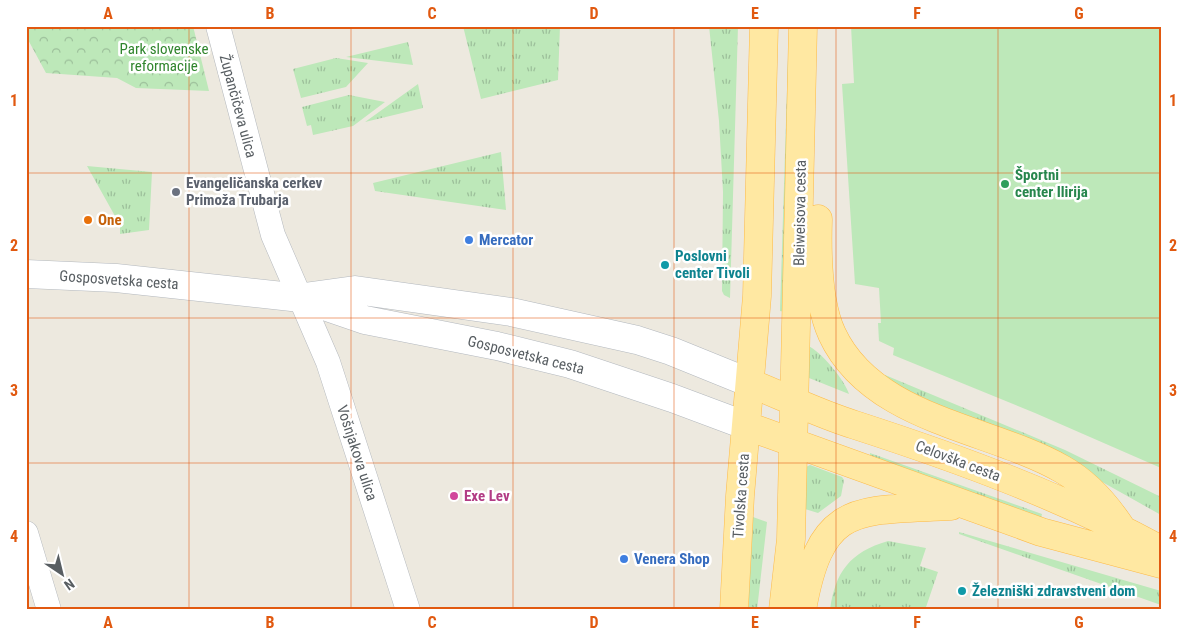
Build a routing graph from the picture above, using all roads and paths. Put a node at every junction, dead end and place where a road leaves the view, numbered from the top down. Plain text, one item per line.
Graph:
1 (218, 26) edge
2 (764, 26) edge
3 (804, 26) edge
4 (802, 134) junction
5 (26, 274) edge
6 (301, 298) junction
7 (750, 383) junction
8 (794, 400) junction
9 (747, 426) junction
10 (793, 443) junction
11 (963, 505) junction
12 (1122, 529) junction
13 (26, 533) edge
14 (1161, 550) edge
15 (1161, 564) edge
16 (49, 610) edge
17 (408, 610) edge
18 (734, 610) edge
19 (783, 610) edge
20 (802, 610) edge

1 - 6 street, Župančičeva ulica
2 - 7 main road
3 - 4 main road, Bleiweisova cesta
4 - 8 main road, Bleiweisova cesta
4 - 12 main road
5 - 6 main road, Gosposvetska cesta
6 - 7 main road, Gosposvetska cesta
6 - 9 main road, Gosposvetska cesta
6 - 17 street, Vošnjakova ulica
7 - 8 main road, Celovška cesta
7 - 9 main road, Tivolska cesta
8 - 10 main road
8 - 12 main road, Celovška cesta
9 - 10 main road
9 - 18 main road, Tivolska cesta
10 - 11 main road
10 - 19 main road
11 - 15 main road
11 - 20 main road
12 - 14 main road, Celovška cesta
13 - 16 street

